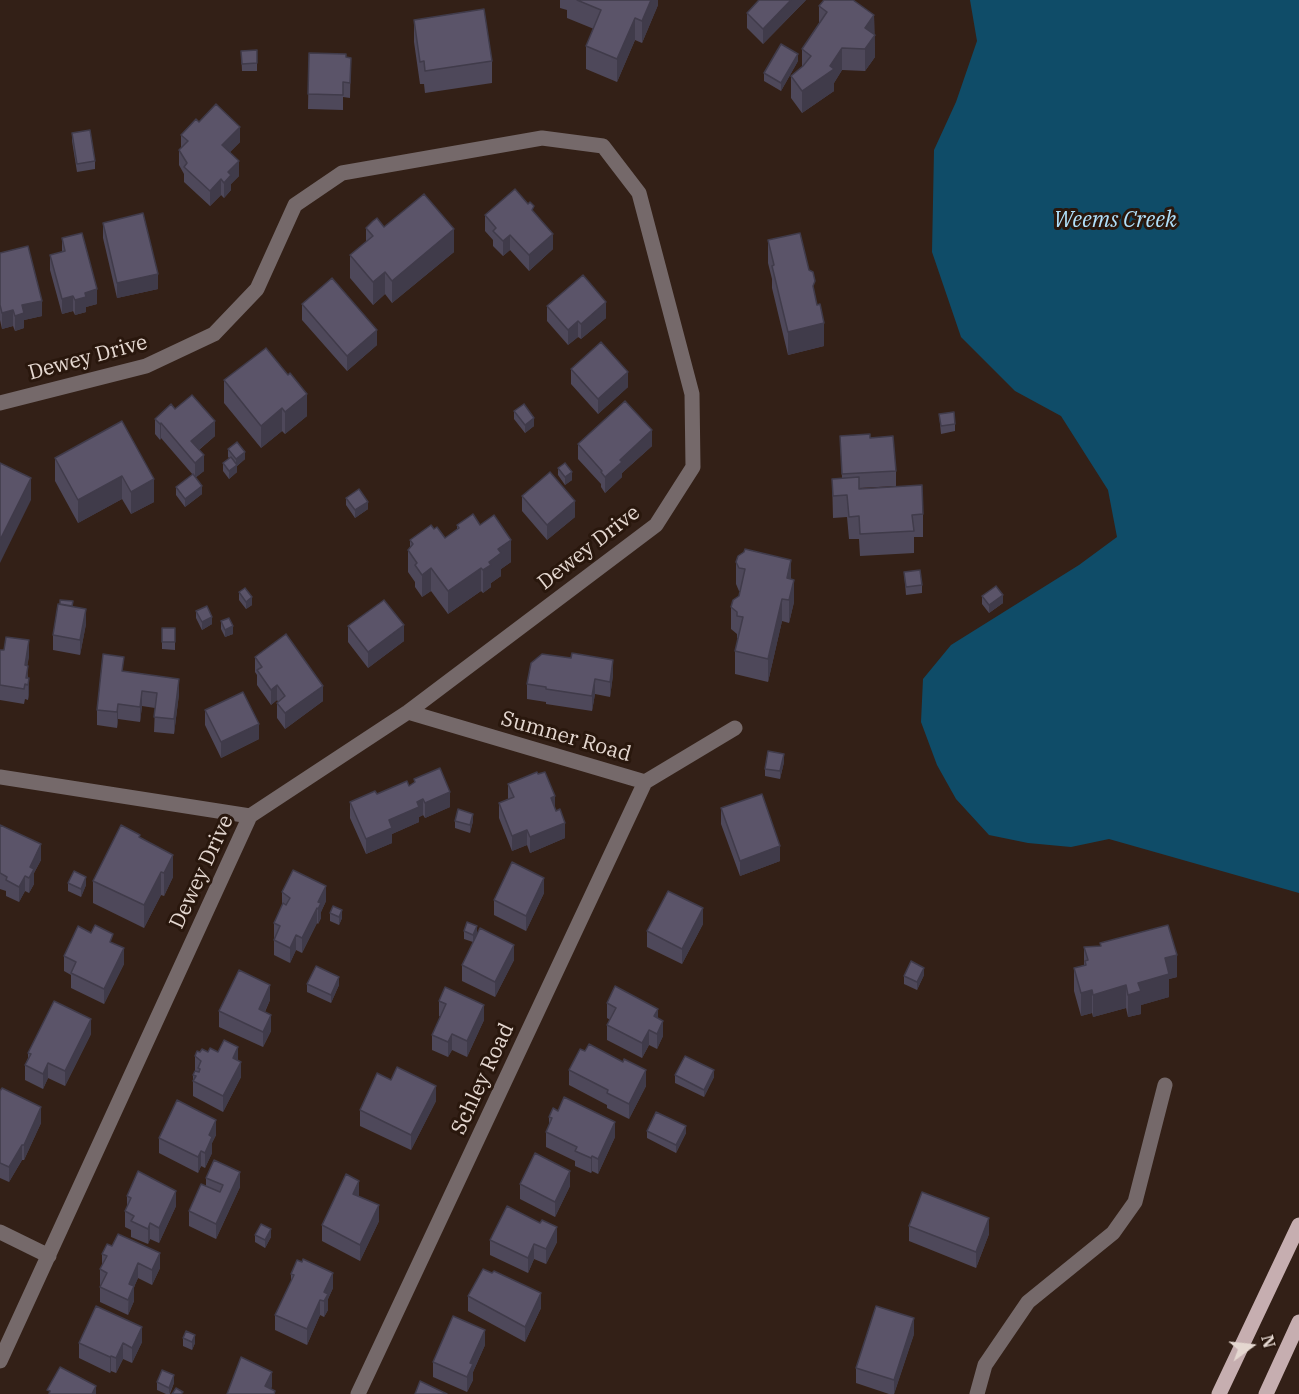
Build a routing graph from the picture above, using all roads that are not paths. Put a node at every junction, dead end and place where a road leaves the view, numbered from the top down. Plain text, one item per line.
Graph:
1 (0, 403) edge
2 (408, 712) junction
3 (735, 728) dead end
4 (0, 777) edge
5 (645, 782) junction
6 (250, 816) junction
7 (1166, 1085) dead end
8 (1299, 1225) edge
9 (0, 1232) edge
10 (49, 1256) junction
11 (1299, 1322) edge
12 (0, 1361) edge
13 (358, 1394) edge
14 (977, 1394) edge
15 (1219, 1394) edge
16 (1266, 1394) edge

1 - 2 street, Dewey Drive
2 - 5 street, Sumner Road
2 - 6 street, Dewey Drive
3 - 5 street, Sumner Road
4 - 6 street
5 - 13 street, Schley Road
6 - 10 street, Dewey Drive
7 - 14 street
8 - 15 main road
9 - 10 street
10 - 12 street, Dewey Drive
11 - 16 main road

